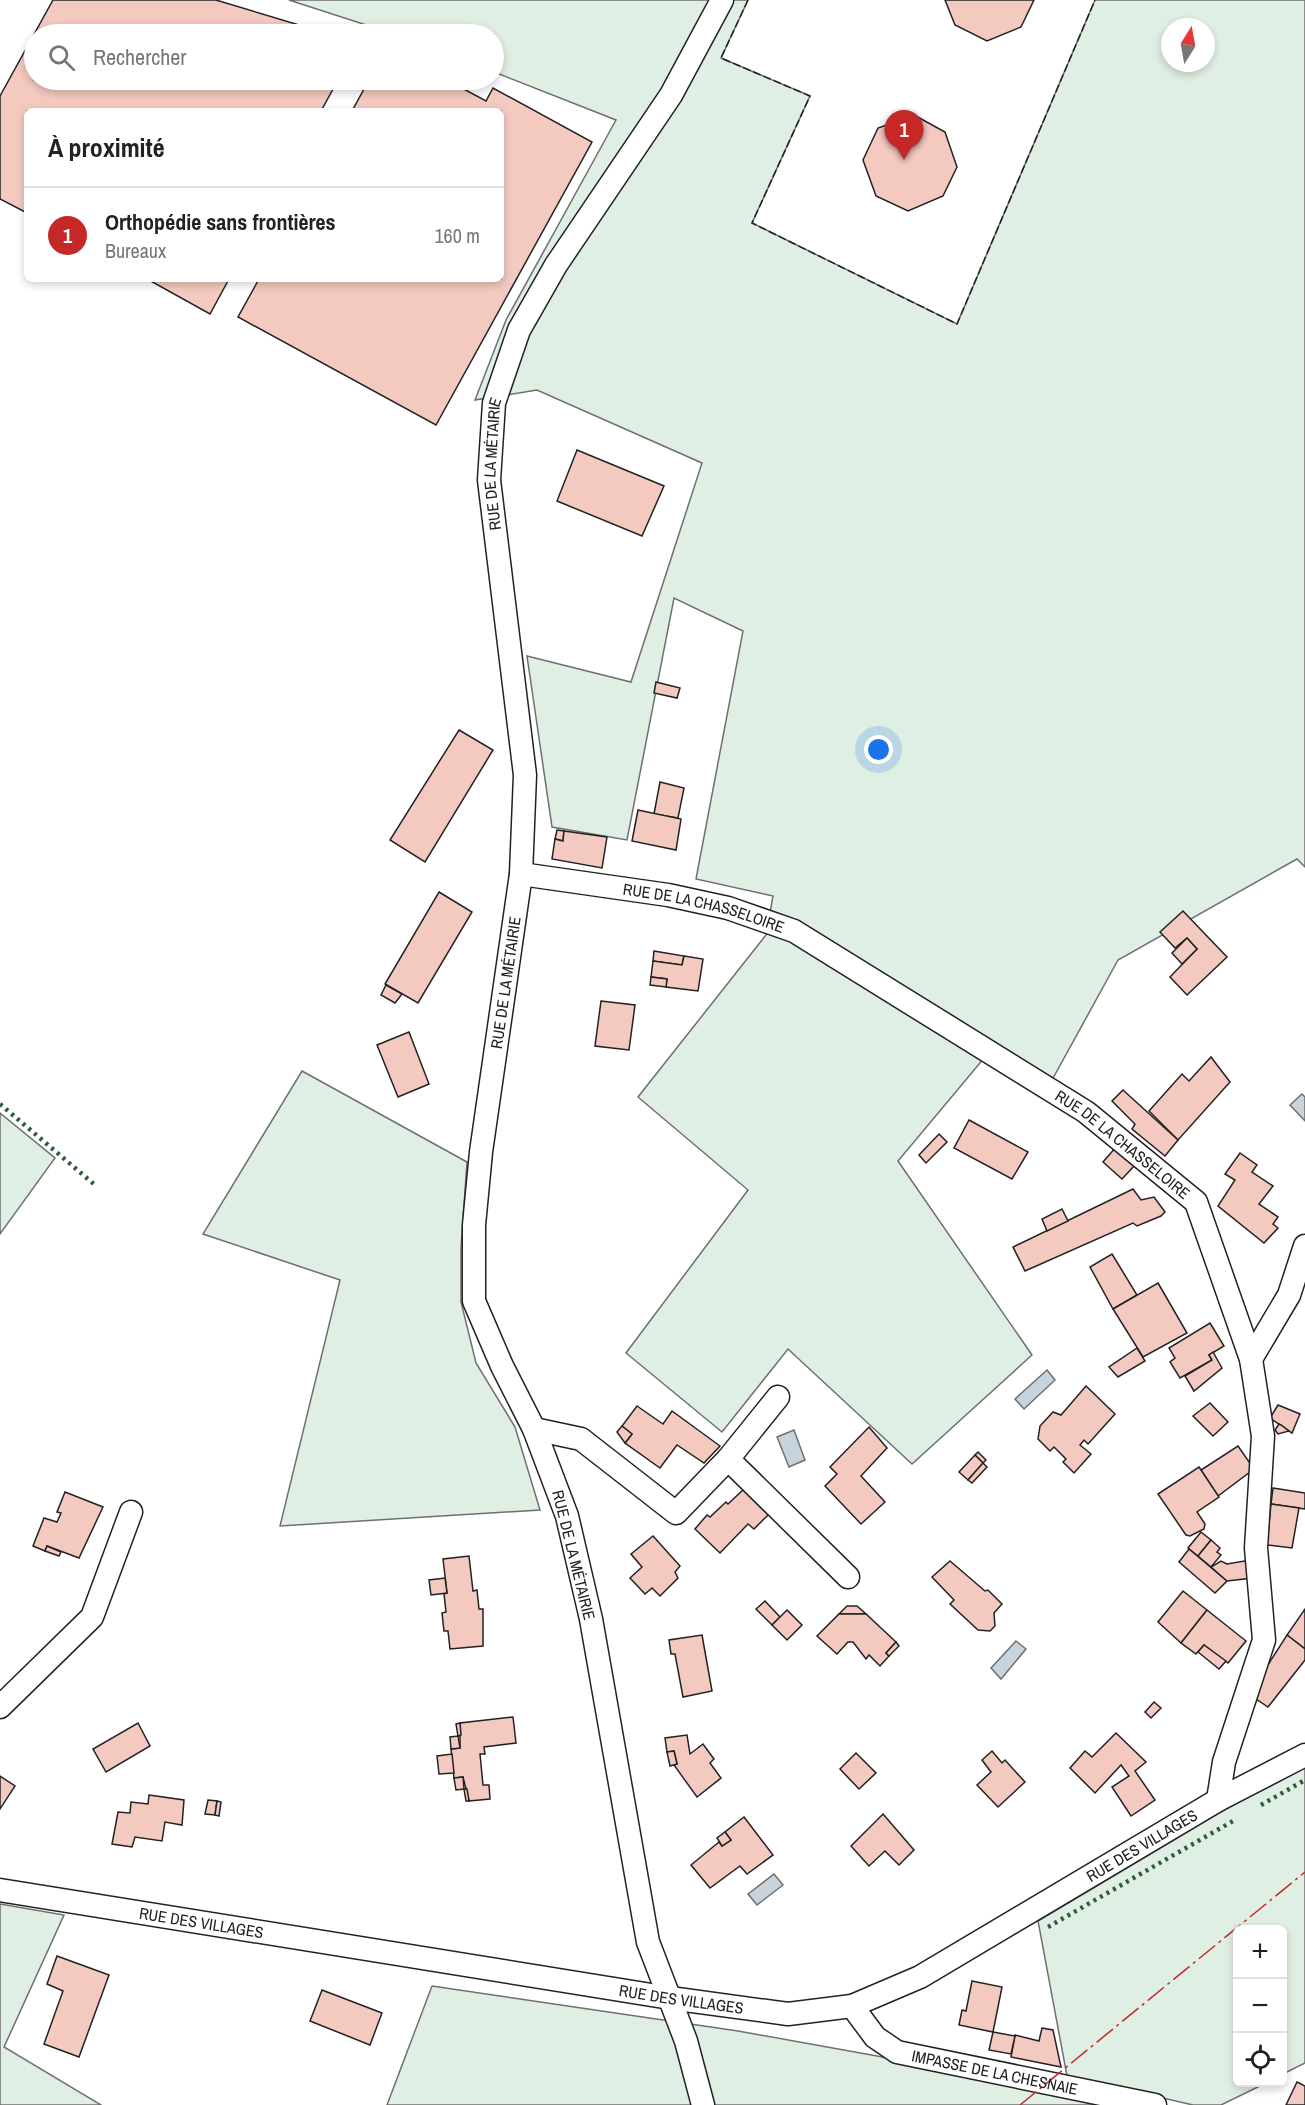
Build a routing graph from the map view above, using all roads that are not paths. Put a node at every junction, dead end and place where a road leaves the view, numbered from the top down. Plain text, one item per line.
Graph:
1 (722, 0) edge
2 (521, 874) junction
3 (1305, 1246) edge
4 (1251, 1359) junction
5 (778, 1397) dead end
6 (534, 1429) junction
7 (728, 1460) junction
8 (131, 1512) dead end
9 (848, 1577) dead end
10 (0, 1707) edge
11 (1305, 1755) edge
12 (1218, 1800) junction
13 (0, 1890) edge
14 (670, 1998) junction
15 (852, 2006) junction
16 (703, 2105) edge
17 (1155, 2105) edge

1 - 2 street, RUE DE LA MÉTAIRIE
2 - 4 street, RUE DE LA CHASSELOIRE
2 - 6 street, RUE DE LA MÉTAIRIE
3 - 4 street
4 - 12 street, RUE DE LA CHASSELOIRE
5 - 7 street
6 - 7 street
6 - 14 street, RUE DE LA MÉTAIRIE
7 - 9 street
8 - 10 street
11 - 12 street, RUE DES VILLAGES
12 - 15 street, RUE DES VILLAGES
13 - 14 street, RUE DES VILLAGES
14 - 15 street, RUE DES VILLAGES
14 - 16 street, RUE DE LA MÉTAIRIE
15 - 17 street, IMPASSE DE LA CHESNAIE

